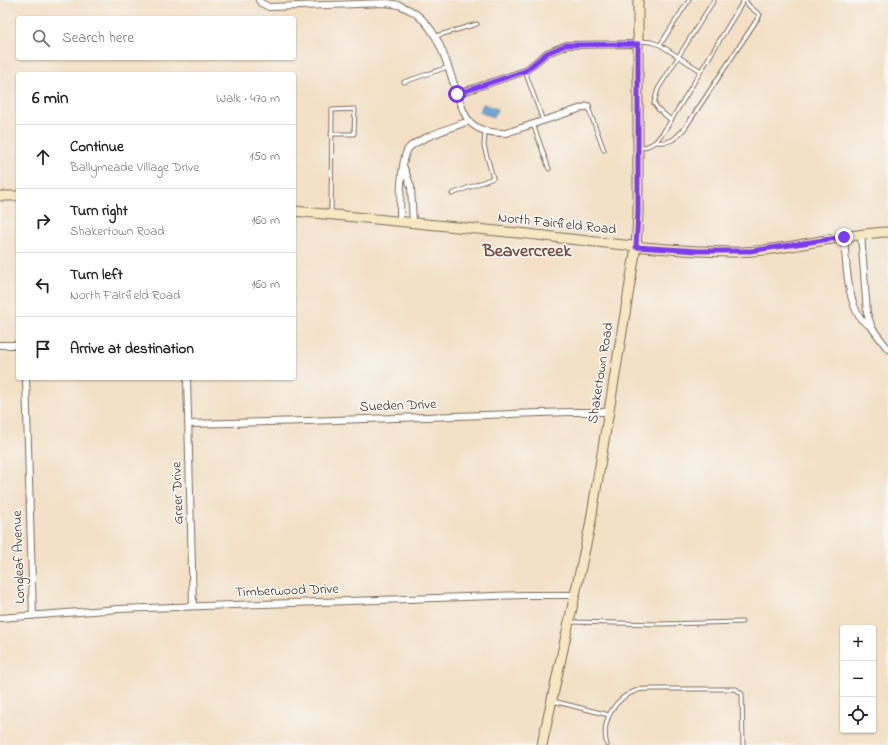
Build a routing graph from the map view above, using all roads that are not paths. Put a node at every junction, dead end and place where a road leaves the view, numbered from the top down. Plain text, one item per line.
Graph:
1 (259, 0) edge
2 (638, 0) edge
3 (689, 0) edge
4 (714, 0) edge
5 (744, 0) edge
6 (342, 2) edge
7 (290, 3) edge
8 (399, 3) edge
9 (477, 24) dead end
10 (436, 36) junction
11 (638, 43) junction
12 (660, 45) junction
13 (678, 57) junction
14 (448, 67) junction
15 (525, 71) junction
16 (700, 72) junction
17 (404, 82) dead end
18 (457, 94) junction
19 (588, 106) joint
20 (671, 120) junction
21 (470, 121) junction
22 (543, 121) junction
23 (533, 124) junction
24 (484, 131) junction
25 (332, 134) junction
26 (656, 142) junction
27 (638, 148) junction
28 (604, 150) dead end
29 (403, 167) junction
30 (549, 169) dead end
31 (452, 194) dead end
32 (0, 196) edge
33 (16, 196) edge
34 (296, 211) edge
35 (331, 214) junction
36 (400, 220) junction
37 (413, 222) junction
38 (888, 232) edge
39 (862, 234) junction
40 (844, 237) junction
41 (636, 247) junction
42 (872, 328) junction
43 (0, 345) edge
44 (16, 345) edge
45 (888, 349) edge
46 (26, 380) edge
47 (187, 380) edge
48 (609, 412) junction
49 (188, 424) junction
50 (575, 595) junction
51 (193, 606) junction
52 (33, 616) junction
53 (0, 618) edge
54 (569, 622) junction
55 (742, 622) dead end
56 (552, 701) junction
57 (609, 715) junction
58 (542, 745) edge
59 (608, 745) edge
60 (743, 745) edge

1 - 7 street
2 - 11 street, Shakertown Road
3 - 12 lane
4 - 13 lane
5 - 16 lane
5 - 26 lane
6 - 7 street
6 - 8 street
8 - 10 street
9 - 10 lane
10 - 14 street
11 - 12 lane
11 - 15 street
11 - 27 street, Shakertown Road
12 - 13 lane
13 - 16 lane
13 - 20 lane
14 - 17 lane
14 - 18 street
15 - 18 street
15 - 22 lane
16 - 20 lane
18 - 21 street
19 - 22 street
19 - 28 lane
20 - 26 lane
21 - 24 street
21 - 29 street
22 - 23 street
23 - 24 street
23 - 30 lane
24 - 31 lane
25 - 25 lane
25 - 35 lane
26 - 27 lane
27 - 41 street, Shakertown Road
29 - 36 street
29 - 37 street
32 - 33 street
34 - 35 street, North Fairfield Road
35 - 36 street, North Fairfield Road
36 - 37 street, North Fairfield Road
37 - 41 street, North Fairfield Road
38 - 39 street, North Fairfield Road
39 - 40 street, North Fairfield Road
39 - 42 street
40 - 41 street, North Fairfield Road
40 - 42 street
41 - 48 street, Shakertown Road
42 - 45 street
43 - 44 street
46 - 52 street, Longleaf Avenue
47 - 49 street, Greer Drive
48 - 49 street, Sueden Drive
48 - 50 street, Shakertown Road
49 - 51 street, Greer Drive
50 - 51 street, Timberwood Drive
50 - 54 street, Shakertown Road
51 - 52 street, Timberwood Drive
52 - 53 street, Timberwood Drive
54 - 55 lane
54 - 56 street, Shakertown Road
56 - 57 lane
56 - 58 street, Shakertown Road
57 - 59 lane
57 - 60 lane

